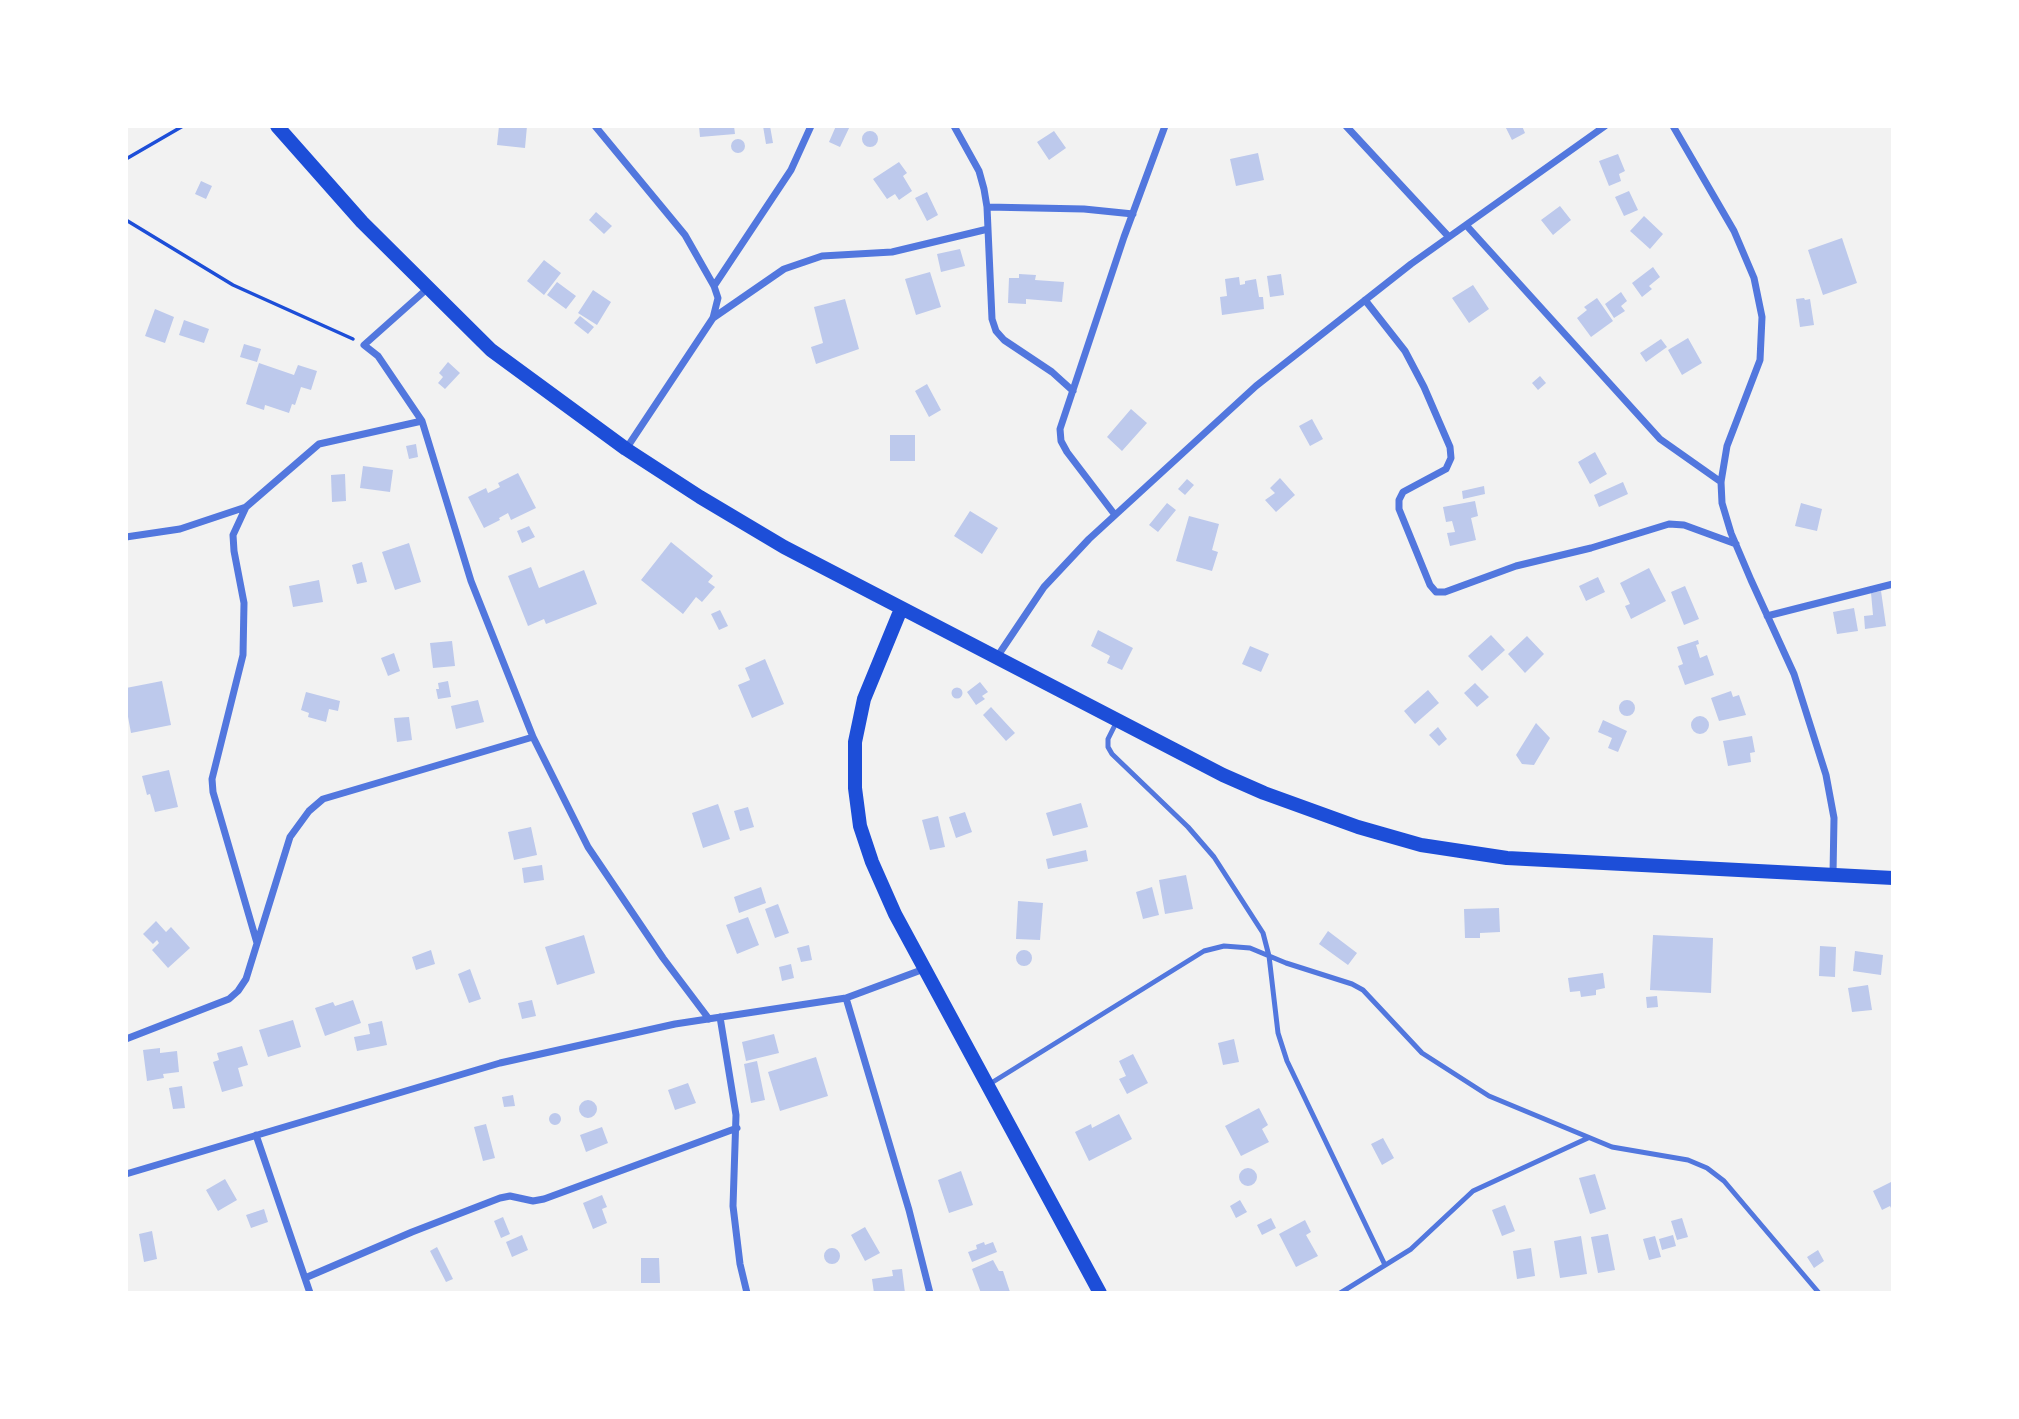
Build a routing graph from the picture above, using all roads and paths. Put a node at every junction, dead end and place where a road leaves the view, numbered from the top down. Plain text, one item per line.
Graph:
1 (183, 126) edge
2 (277, 126) edge
3 (595, 126) edge
4 (811, 126) edge
5 (954, 126) edge
6 (1165, 126) edge
7 (1346, 126) edge
8 (1605, 126) edge
9 (1674, 126) edge
10 (126, 159) edge
11 (987, 207) junction
12 (1133, 214) junction
13 (126, 220) edge
14 (1466, 225) junction
15 (988, 229) junction
16 (1449, 237) junction
17 (714, 286) junction
18 (428, 288) junction
19 (1365, 300) junction
20 (713, 318) junction
21 (364, 345) junction
22 (1073, 391) junction
23 (422, 421) junction
24 (626, 449) junction
25 (1721, 482) junction
26 (246, 507) junction
27 (1115, 515) junction
28 (126, 537) edge
29 (1736, 544) junction
30 (1893, 584) edge
31 (901, 609) junction
32 (1767, 616) junction
33 (997, 657) junction
34 (1117, 720) junction
35 (533, 737) junction
36 (1833, 875) junction
37 (1893, 878) edge
38 (257, 943) junction
39 (1269, 956) junction
40 (925, 969) junction
41 (846, 998) junction
42 (719, 1017) junction
43 (709, 1019) junction
44 (126, 1039) edge
45 (988, 1085) junction
46 (737, 1128) junction
47 (256, 1135) junction
48 (1588, 1138) junction
49 (126, 1174) edge
50 (1385, 1265) junction
51 (305, 1278) junction
52 (310, 1293) edge
53 (747, 1293) edge
54 (930, 1293) edge
55 (1100, 1293) edge
56 (1340, 1293) edge
57 (1819, 1293) edge

1 - 10 path
2 - 18 main road
3 - 17 street
4 - 17 street
5 - 11 street
6 - 12 street
7 - 16 street
8 - 14 street
9 - 25 street
11 - 12 street
11 - 15 street
12 - 22 street
13 - 21 path
14 - 16 street
14 - 25 street
15 - 20 street
15 - 22 street
16 - 19 street
17 - 20 street
18 - 21 street
18 - 24 main road
19 - 27 street
19 - 29 street
20 - 24 street
21 - 23 street
22 - 27 street
23 - 26 street
23 - 35 street
24 - 31 main road
25 - 29 street
26 - 28 street
26 - 38 street
27 - 33 street
29 - 32 street
30 - 32 street
31 - 33 main road
31 - 40 main road
32 - 36 street
33 - 34 main road
34 - 36 main road
34 - 39 lane
35 - 38 street
35 - 43 street
36 - 37 main road
38 - 44 street
39 - 45 lane
39 - 48 lane
39 - 50 lane
40 - 41 street
40 - 45 main road
41 - 42 street
41 - 54 street
42 - 43 street
42 - 46 street
43 - 47 street
45 - 55 main road
46 - 51 street
46 - 53 street
47 - 49 street
47 - 51 street
48 - 50 lane
48 - 57 lane
50 - 56 lane
51 - 52 street

